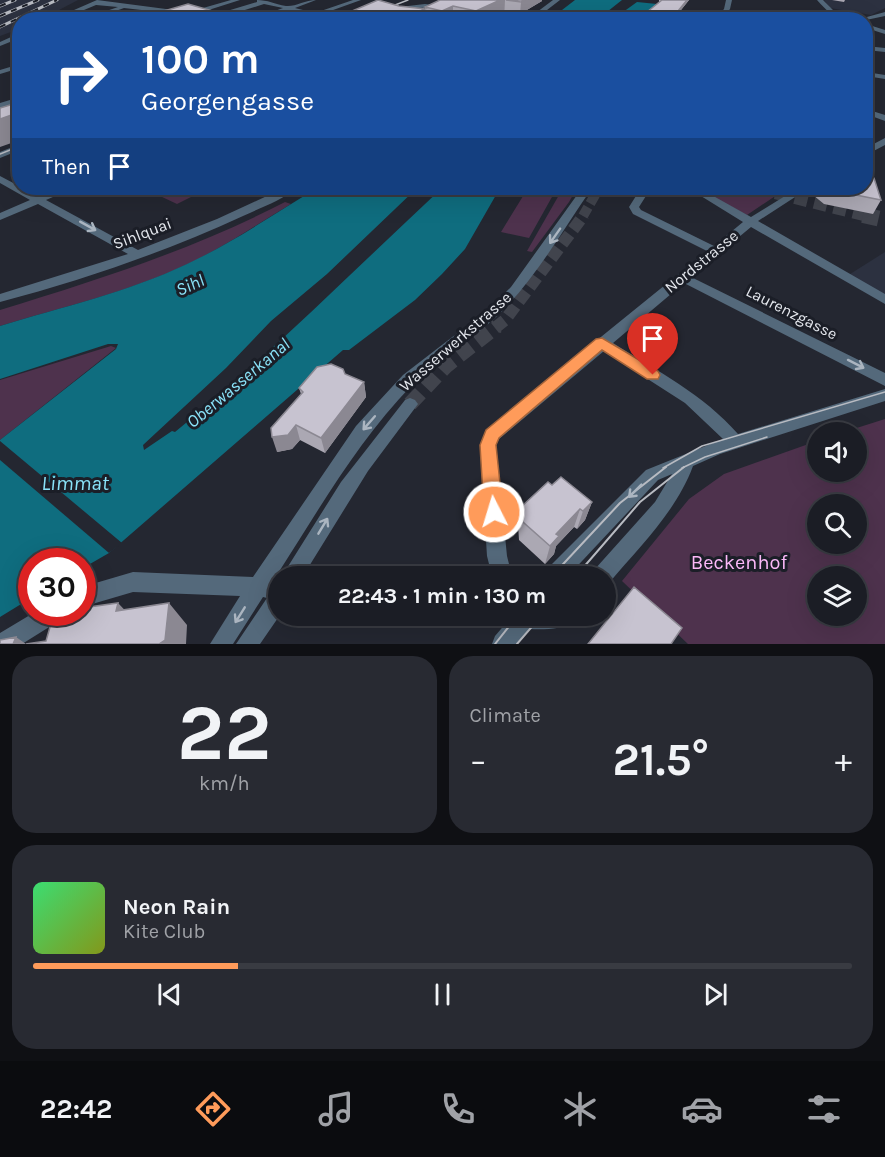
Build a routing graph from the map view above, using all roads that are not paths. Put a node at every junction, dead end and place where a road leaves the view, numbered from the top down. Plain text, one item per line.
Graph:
1 (149, 0) edge
2 (237, 0) edge
3 (272, 0) edge
4 (314, 0) edge
5 (358, 0) edge
6 (431, 0) edge
7 (557, 0) edge
8 (820, 0) edge
9 (99, 1) edge
10 (261, 2) junction
11 (390, 3) junction
12 (127, 6) junction
13 (401, 7) junction
14 (288, 8) junction
15 (380, 11) joint
16 (475, 11) edge
17 (73, 12) edge
18 (108, 12) edge
19 (174, 12) edge
20 (196, 12) edge
21 (231, 12) edge
22 (276, 12) edge
23 (307, 12) edge
24 (322, 12) edge
25 (483, 12) edge
26 (541, 12) edge
27 (833, 12) edge
28 (31, 195) edge
29 (48, 195) edge
30 (277, 195) edge
31 (582, 195) edge
32 (642, 195) edge
33 (705, 195) edge
34 (792, 195) edge
35 (39, 199) junction
36 (0, 217) edge
37 (750, 222) junction
38 (715, 251) junction
39 (136, 254) junction
40 (682, 277) junction
41 (0, 298) edge
42 (885, 300) edge
43 (602, 343) junction
44 (885, 380) edge
45 (885, 395) edge
46 (410, 404) tunnel mouth
47 (735, 442) junction
48 (685, 463) junction
49 (281, 566) edge
50 (298, 566) edge
51 (500, 566) edge
52 (564, 566) edge
53 (611, 566) edge
54 (268, 587) edge
55 (268, 588) edge
56 (96, 593) edge
57 (268, 614) edge
58 (32, 626) edge
59 (517, 626) edge
60 (2, 644) edge
61 (222, 644) edge
62 (247, 644) edge
63 (503, 644) edge

1 - 12 street
2 - 20 street
3 - 10 street
4 - 14 street
5 - 24 street
6 - 11 street
6 - 13 street
7 - 26 street
8 - 27 street
9 - 12 street
9 - 17 street
10 - 14 street
10 - 21 street
11 - 13 street
11 - 15 street
12 - 18 street
12 - 19 street
13 - 15 street
14 - 22 street
14 - 23 street
16 - 25 street
28 - 35 street
29 - 35 street
30 - 39 street, Sihlquai
31 -> 49 street, Wasserwerkstrasse
32 - 38 street
33 - 37 street
34 - 37 street, Nordstrasse
35 - 36 street
35 -> 39 street
37 - 38 street, Nordstrasse
37 - 42 street
38 - 40 street, Nordstrasse
39 - 41 street, Sihlquai
40 - 43 street, Nordstrasse
40 -> 44 street, Laurenzgasse
43 - 47 street
43 - 51 street, Nordstrasse
45 - 47 street
50 -> 46 street, Wasserwerkstrasse
47 - 48 street
48 -> 52 street
48 - 53 street
54 - 56 street
55 -> 61 street, Wasserwerkstrasse
57 - 62 street
58 - 60 street
59 - 63 street

